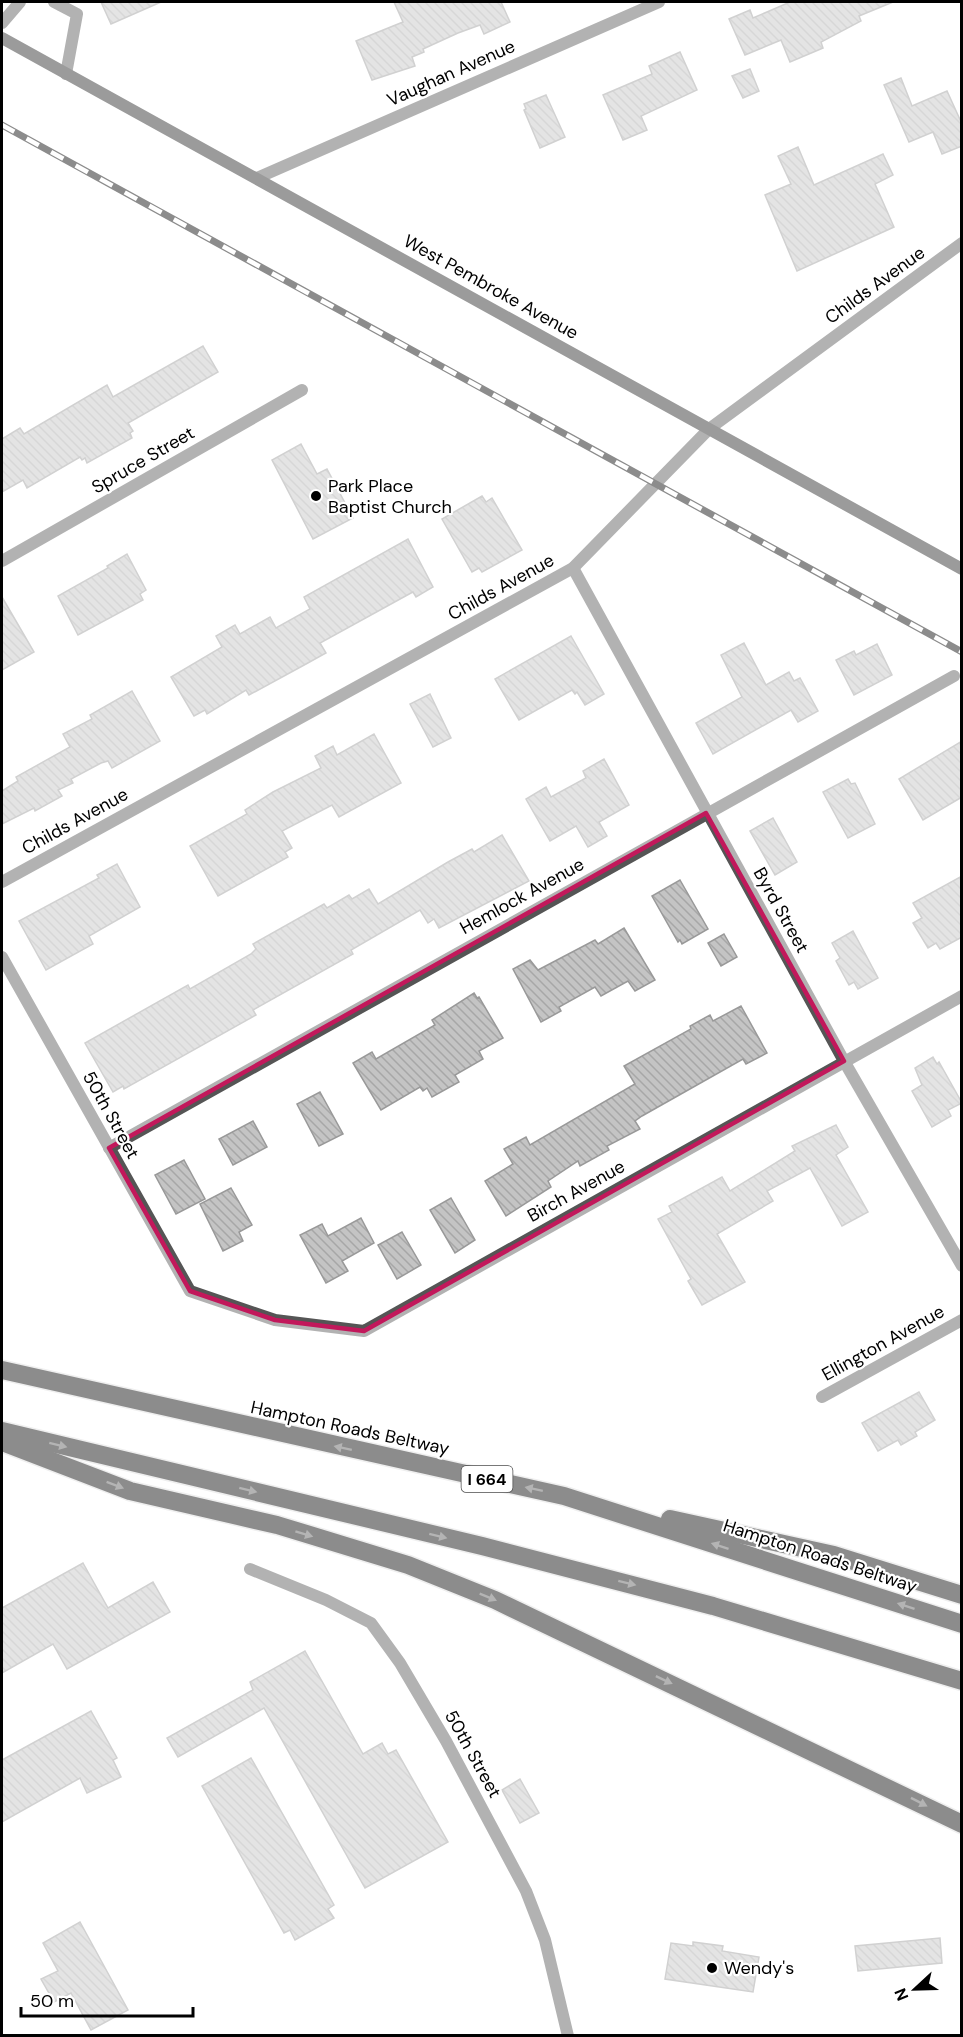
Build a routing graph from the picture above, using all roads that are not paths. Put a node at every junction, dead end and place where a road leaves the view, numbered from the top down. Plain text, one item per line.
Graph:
1 (21, 2) edge
2 (54, 2) edge
3 (659, 2) edge
4 (2, 23) edge
5 (2, 39) edge
6 (66, 74) junction
7 (257, 178) junction
8 (962, 243) edge
9 (302, 390) dead end
10 (709, 429) junction
11 (2, 561) edge
12 (573, 568) junction
13 (962, 569) edge
14 (954, 676) dead end
15 (706, 813) junction
16 (2, 882) edge
17 (2, 957) edge
18 (962, 996) edge
19 (844, 1061) junction
20 (109, 1148) junction
21 (962, 1266) edge
22 (190, 1291) joint
23 (962, 1320) edge
24 (2, 1370) edge
25 (822, 1397) dead end
26 (2, 1431) edge
27 (2, 1442) edge
28 (564, 1496) junction
29 (250, 1569) dead end
30 (962, 1595) edge
31 (962, 1624) edge
32 (962, 1681) edge
33 (962, 1824) edge
34 (568, 2036) edge

1 - 4 street
2 - 6 street
3 - 7 street, Vaughan Avenue
5 - 6 main road, West Pembroke Avenue
6 - 7 main road, West Pembroke Avenue
7 - 10 main road, West Pembroke Avenue
8 - 10 street, Childs Avenue
9 - 11 street, Spruce Street
10 - 12 street, Childs Avenue
10 - 13 main road, West Pembroke Avenue
12 - 15 street, Byrd Street
12 - 16 street, Childs Avenue
14 - 15 street, Hemlock Avenue
15 - 19 street, Byrd Street
15 - 20 street, Hemlock Avenue
17 - 20 street, 50th Street
18 - 19 street, Birch Avenue
19 - 21 street, Byrd Street
19 - 22 street, Birch Avenue
20 - 22 street, 50th Street
23 - 25 street, Ellington Avenue
28 -> 24 highway, Hampton Roads Beltway / I 664
26 -> 32 highway
27 -> 33 highway
28 - 30 highway
31 -> 28 highway, Hampton Roads Beltway / I 664
29 - 34 street, 50th Street

